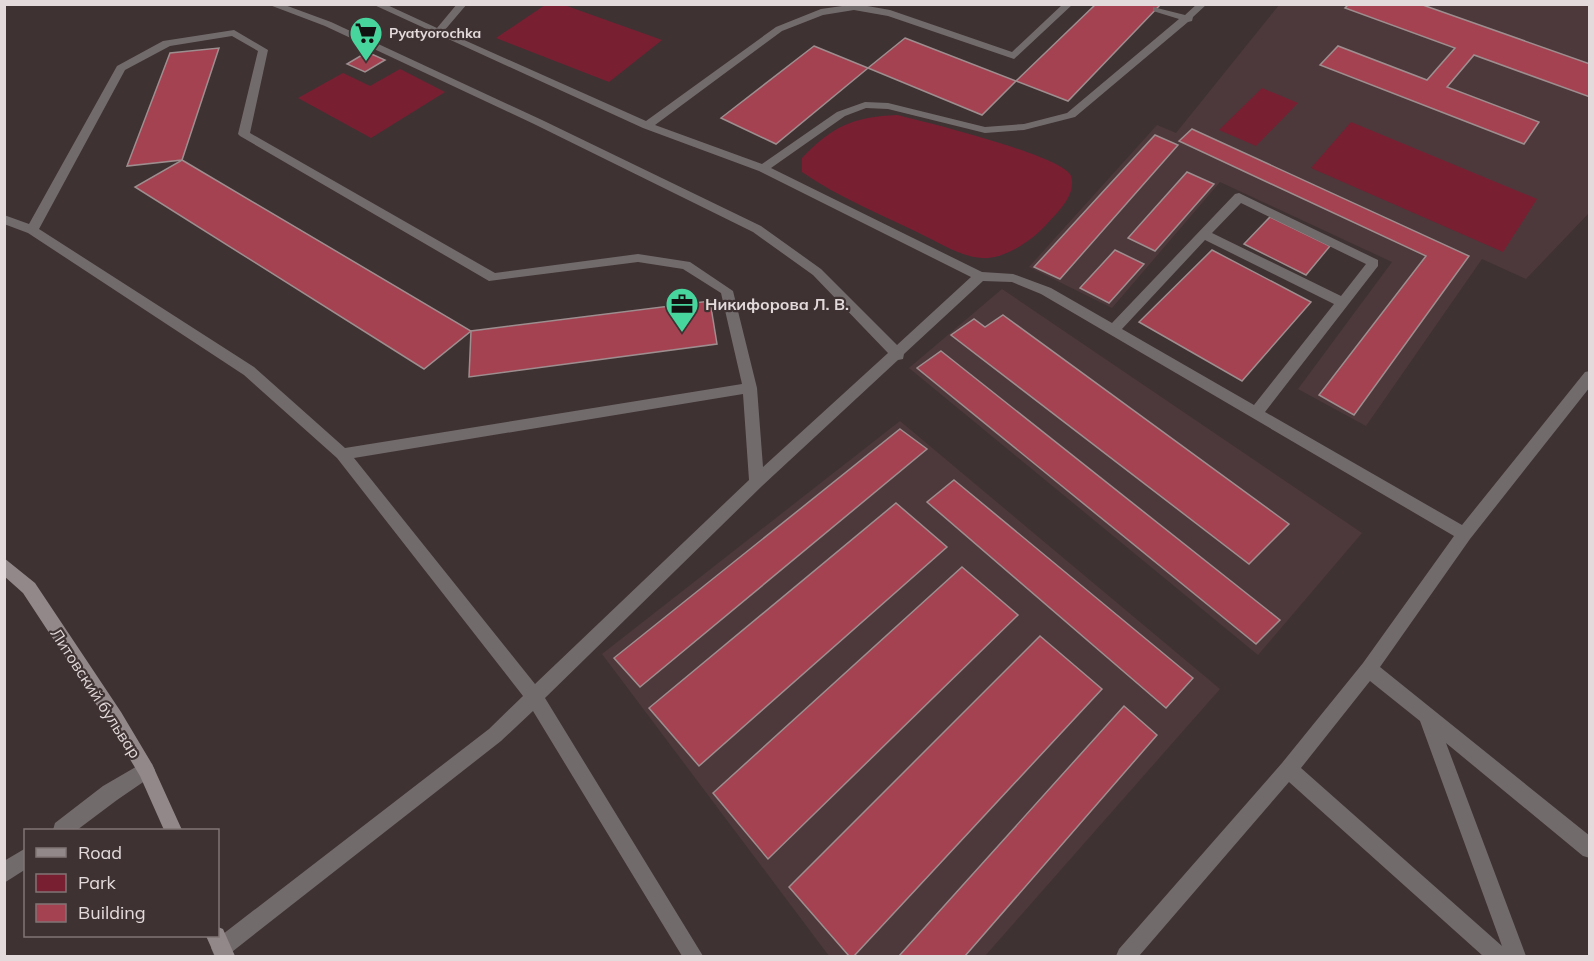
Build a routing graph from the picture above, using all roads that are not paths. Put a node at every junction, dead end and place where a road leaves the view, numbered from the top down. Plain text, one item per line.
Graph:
1 (271, 4) edge
2 (376, 4) edge
3 (463, 4) edge
4 (1069, 4) edge
5 (1203, 4) edge
6 (1156, 9) dead end
7 (1189, 19) junction
8 (439, 31) junction
9 (647, 126) junction
10 (764, 168) junction
11 (4, 219) edge
12 (32, 230) junction
13 (1203, 234) junction
14 (980, 276) junction
15 (1343, 303) junction
16 (1113, 330) junction
17 (898, 355) junction
18 (1590, 376) edge
19 (750, 388) junction
20 (1256, 413) junction
21 (342, 454) junction
22 (757, 482) junction
23 (1464, 534) junction
24 (4, 565) edge
25 (1369, 669) junction
26 (535, 698) junction
27 (1426, 716) junction
28 (1288, 769) junction
29 (146, 770) junction
30 (65, 829) edge
31 (172, 829) edge
32 (1590, 849) edge
33 (24, 859) edge
34 (4, 873) edge
35 (221, 947) edge
36 (693, 957) edge
37 (1126, 957) edge
38 (1498, 957) edge
39 (1516, 957) edge

1 - 17 lane
2 - 8 lane
3 - 8 lane
4 - 9 lane
5 - 7 lane
6 - 7 lane
7 - 10 lane
8 - 9 lane
9 - 10 lane
10 - 14 lane
11 - 12 lane
12 - 19 lane
12 - 21 lane
13 - 15 lane
13 - 15 lane
13 - 16 lane
14 - 16 lane
14 - 17 lane
15 - 20 lane
16 - 20 lane
17 - 22 lane
18 - 23 lane
19 - 21 lane
19 - 22 lane
20 - 23 lane
21 - 26 lane
22 - 26 lane
23 - 25 lane
24 - 29 main road, Литовский бульвар
25 - 27 lane
25 - 28 lane
26 - 35 lane
26 - 36 lane
27 - 32 lane
27 - 39 lane
28 - 37 lane
28 - 38 lane
29 - 30 lane
29 - 31 main road, Литовский бульвар
33 - 34 lane

